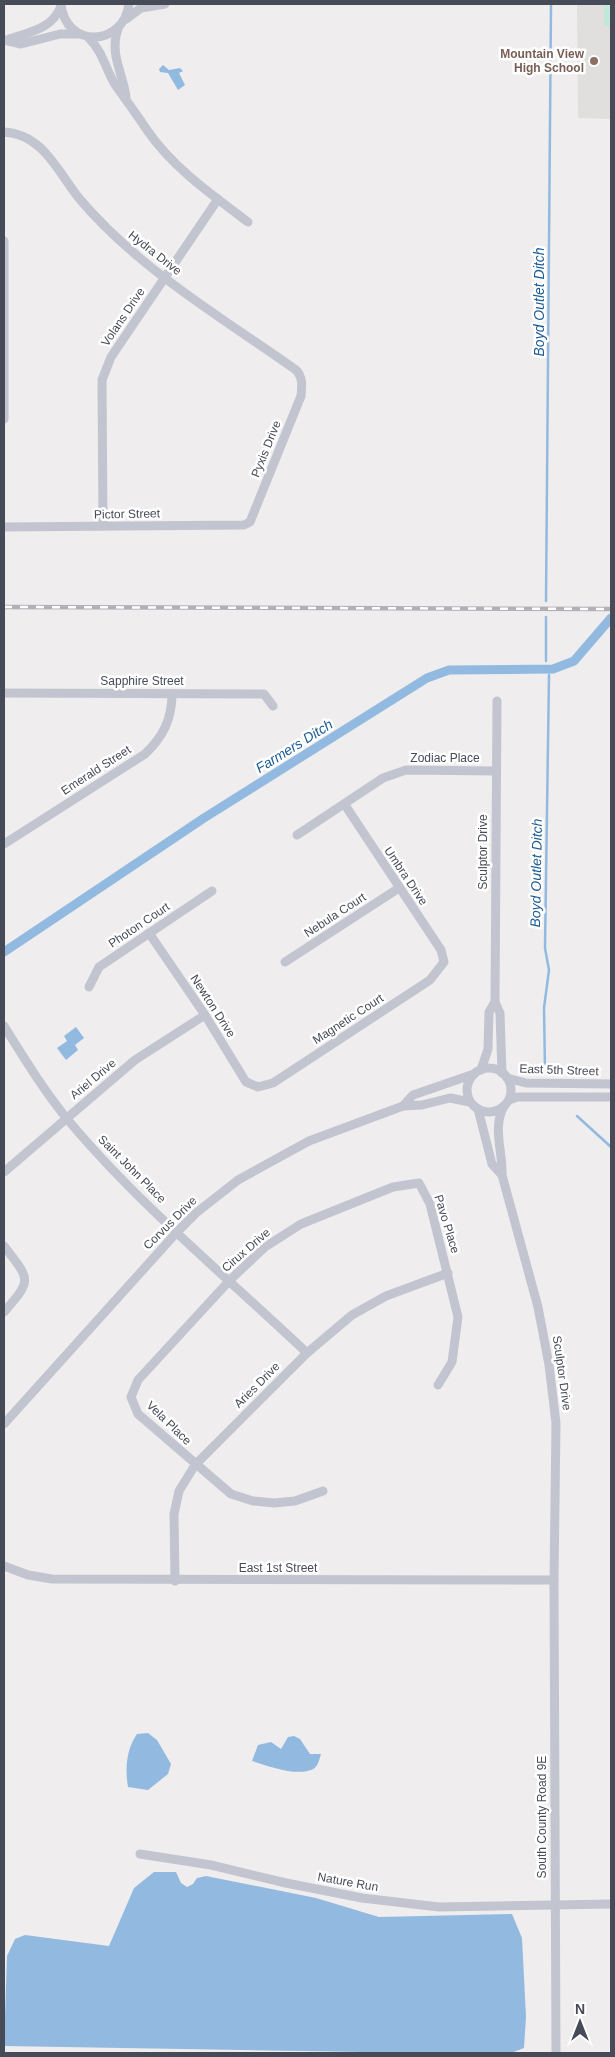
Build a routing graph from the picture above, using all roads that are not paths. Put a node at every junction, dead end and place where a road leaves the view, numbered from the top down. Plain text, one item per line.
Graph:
1 (129, 4) edge
2 (165, 4) edge
3 (61, 5) edge
4 (125, 19) junction
5 (118, 29) junction
6 (85, 36) junction
7 (5, 40) edge
8 (126, 98) junction
9 (4, 132) edge
10 (218, 199) junction
11 (248, 222) dead end
12 (4, 241) edge
13 (165, 277) junction
14 (302, 384) joint
15 (4, 419) edge
16 (250, 522) joint
17 (103, 526) junction
18 (4, 528) edge
19 (4, 693) edge
20 (172, 694) junction
21 (497, 702) dead end
22 (273, 706) dead end
23 (496, 771) junction
24 (345, 805) junction
25 (297, 835) dead end
26 (4, 844) edge
27 (399, 888) junction
28 (212, 891) dead end
29 (149, 934) junction
30 (285, 962) dead end
31 (444, 962) joint
32 (89, 987) dead end
33 (495, 1002) junction
34 (205, 1014) junction
35 (5, 1031) edge
36 (478, 1072) junction
37 (505, 1076) junction
38 (611, 1084) edge
39 (258, 1087) joint
40 (611, 1097) edge
41 (470, 1102) junction
42 (506, 1103) junction
43 (403, 1106) junction
44 (478, 1109) junction
45 (66, 1118) junction
46 (4, 1172) edge
47 (502, 1175) junction
48 (419, 1183) joint
49 (177, 1232) junction
50 (4, 1246) edge
51 (448, 1273) junction
52 (230, 1280) junction
53 (4, 1312) edge
54 (307, 1353) junction
55 (438, 1385) dead end
56 (131, 1396) joint
57 (4, 1424) edge
58 (195, 1464) junction
59 (324, 1491) dead end
60 (4, 1566) edge
61 (554, 1580) junction
62 (176, 1581) junction
63 (140, 1854) dead end
64 (555, 1904) junction
65 (611, 1904) edge
66 (556, 2053) edge

1 - 4 street
2 - 4 street
3 - 6 street
3 - 7 street
4 - 5 street
5 - 6 street
5 - 8 street
6 - 7 street
6 - 8 street
8 - 10 street
9 - 13 street, Hydra Drive
10 - 11 street
10 - 13 street, Volans Drive
12 - 15 street
13 - 14 street, Hydra Drive
13 - 17 street, Volans Drive
14 - 16 street, Pyxis Drive
16 - 17 street, Pictor Street
17 - 18 street, Pictor Street
19 - 20 street, Sapphire Street
20 - 22 street, Sapphire Street
20 - 26 street, Emerald Street
21 - 23 street, Sculptor Drive
23 - 24 street, Zodiac Place
23 - 33 street, Sculptor Drive
24 - 25 street, Zodiac Place
24 - 27 street, Umbra Drive
27 - 30 street, Nebula Court
27 - 31 street, Umbra Drive
28 - 29 street, Photon Court
29 - 32 street, Photon Court
29 - 34 street, Newton Drive
31 - 39 street, Magnetic Court
33 - 36 street, Sculptor Drive
33 - 37 street, Sculptor Drive
34 - 39 street, Newton Drive
34 - 45 street, Ariel Drive
35 - 45 street, Saint John Place
36 - 37 street
36 - 41 street
36 - 43 street, Corvus Drive
37 - 38 street, East 5th Street
37 - 42 street
40 - 42 street, East 5th Street
41 - 43 street, Corvus Drive
41 - 44 street
42 - 44 street
42 - 47 street, Sculptor Drive
43 - 49 street, Corvus Drive
44 - 47 street, Sculptor Drive
45 - 46 street, Ariel Drive
45 - 49 street, Saint John Place
47 - 61 street, Sculptor Drive
48 - 51 street, Pavo Place
48 - 52 street, Cirux Drive
49 - 52 street, Saint John Place
49 - 57 street, Corvus Drive
50 - 53 street
51 - 54 street, Aries Drive
51 - 55 street, Pavo Place
52 - 54 street, Saint John Place
52 - 56 street, Cirux Drive
54 - 58 street, Aries Drive
56 - 58 street, Vela Place
58 - 59 street, Vela Place
58 - 62 street, Aries Drive
60 - 62 street, East 1st Street
61 - 62 street, East 1st Street
61 - 64 street, South County Road 9E
63 - 64 street, Nature Run
64 - 65 street, Nature Run
64 - 66 street, South County Road 9E

